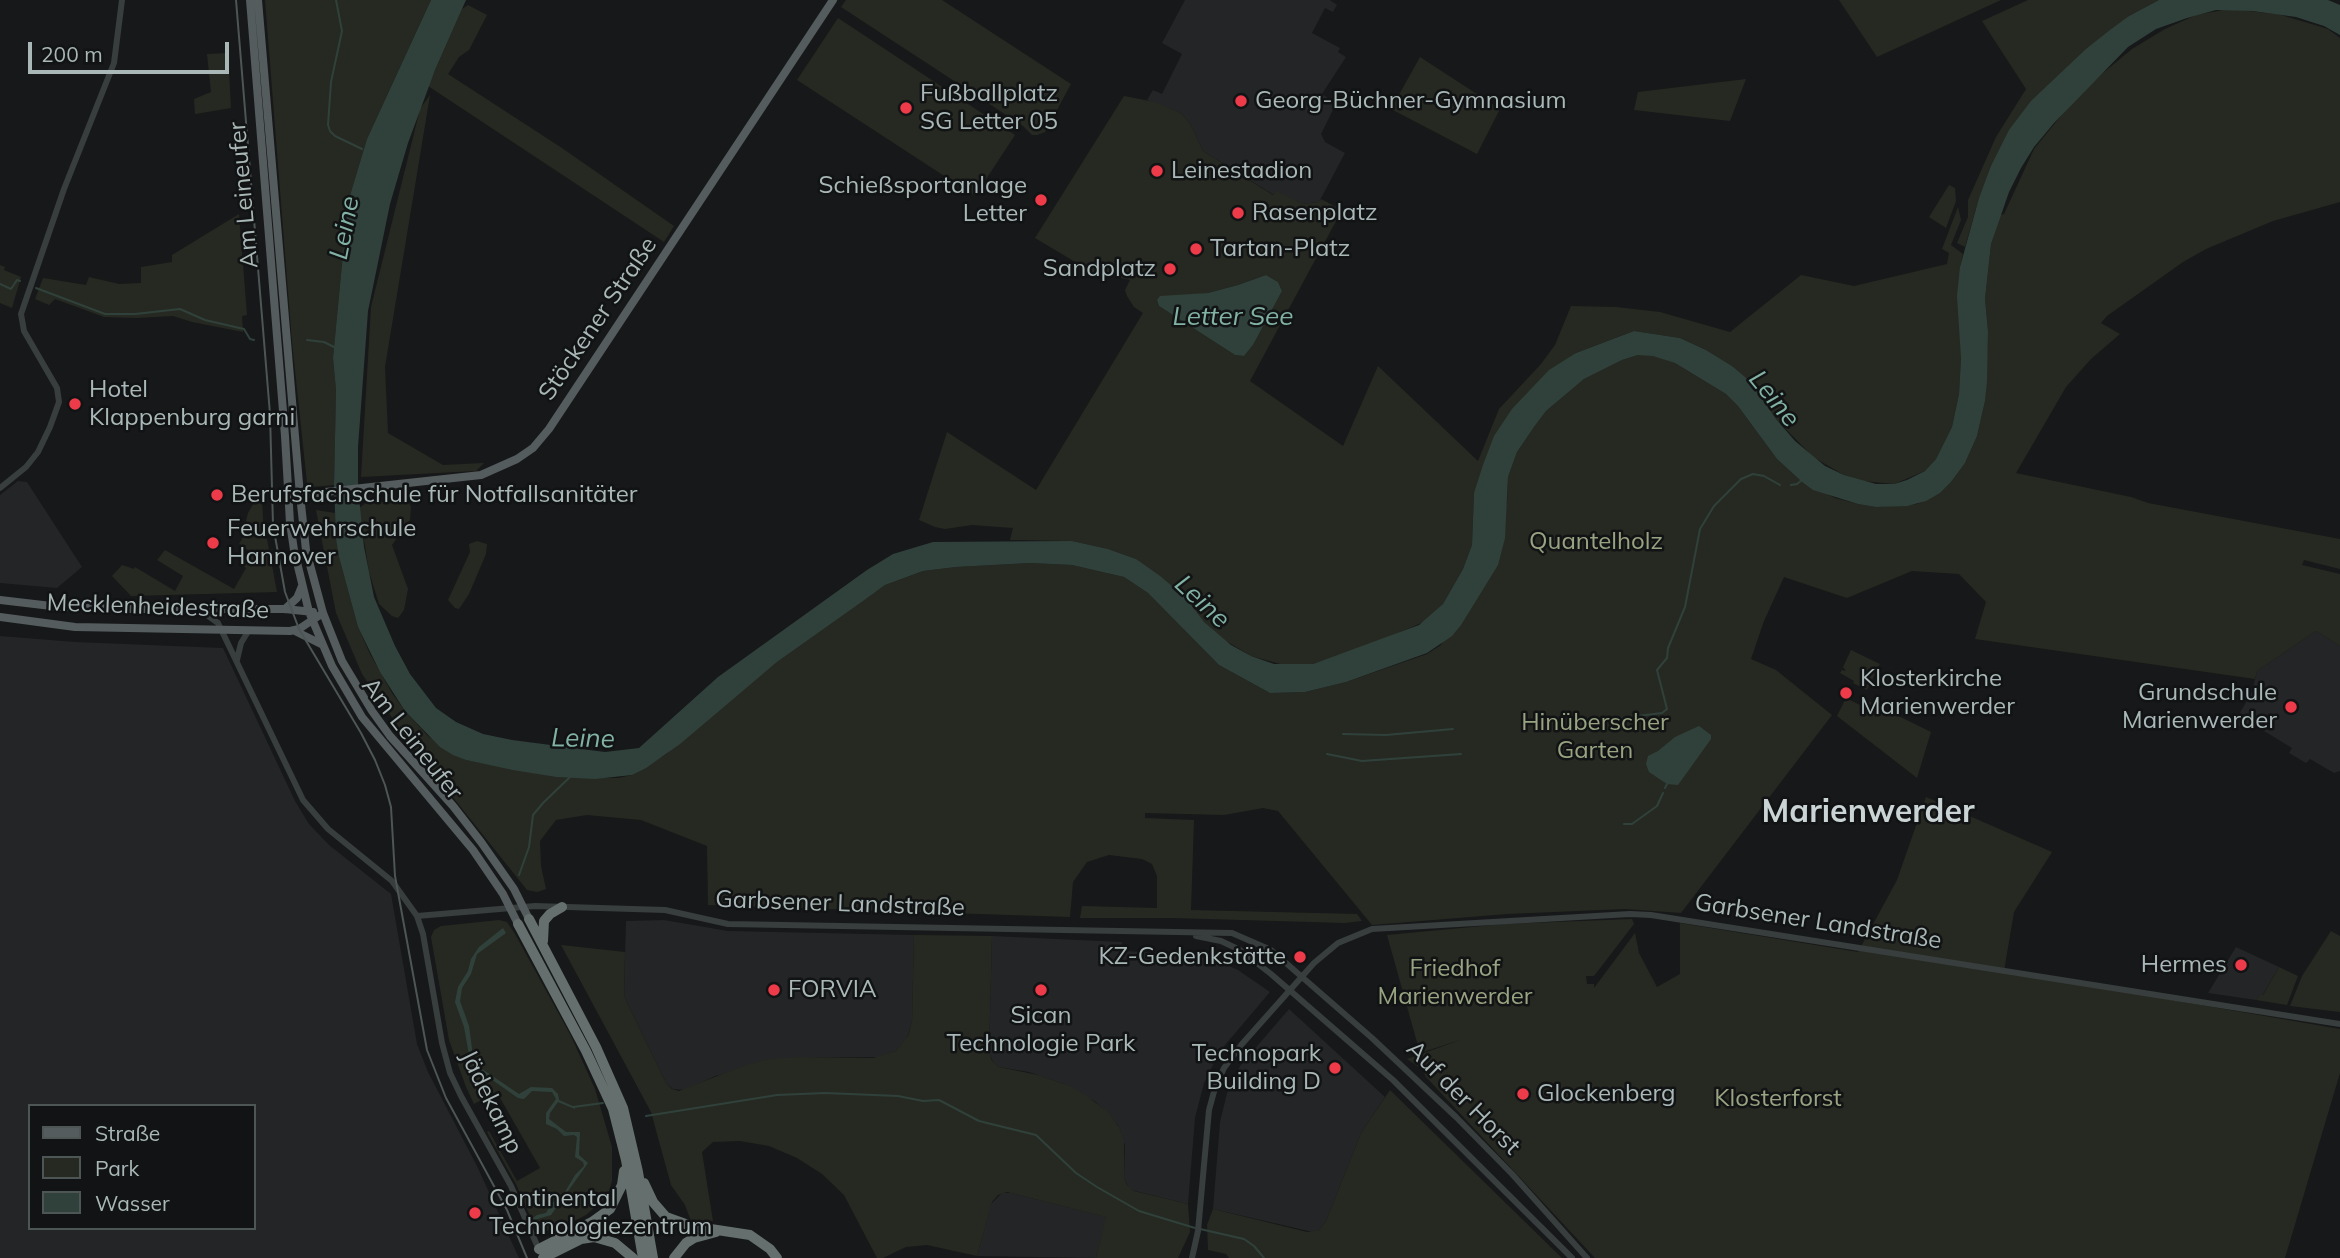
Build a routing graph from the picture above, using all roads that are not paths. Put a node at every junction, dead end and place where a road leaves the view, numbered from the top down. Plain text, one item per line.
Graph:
1 (122, 0) edge
2 (250, 0) edge
3 (258, 0) edge
4 (833, 0) edge
5 (0, 488) edge
6 (300, 495) junction
7 (288, 496) junction
8 (302, 586) junction
9 (0, 600) edge
10 (285, 609) junction
11 (200, 610) junction
12 (309, 612) junction
13 (323, 613) junction
14 (0, 617) edge
15 (312, 621) junction
16 (220, 629) junction
17 (249, 630) junction
18 (295, 631) junction
19 (323, 645) junction
20 (236, 662) junction
21 (523, 907) junction
22 (562, 907) junction
23 (511, 908) junction
24 (417, 916) junction
25 (529, 919) joint
26 (518, 924) joint
27 (1170, 932) junction
28 (543, 946) junction
29 (1302, 975) junction
30 (1289, 990) junction
31 (2340, 1024) edge
32 (626, 1160) junction
33 (638, 1171) junction
34 (720, 1231) junction
35 (677, 1254) edge
36 (542, 1255) edge
37 (633, 1258) edge
38 (643, 1258) edge
39 (653, 1258) edge
40 (777, 1258) edge
41 (1192, 1258) edge
42 (1572, 1258) edge
43 (1587, 1258) edge

1 - 5 street
2 - 7 main road, Am Leineufer
3 - 6 main road, Am Leineufer
4 - 6 main road, Stöckener Straße
6 - 7 main road, Stöckener Straße
6 - 13 main road, Am Leineufer
7 - 8 main road, Am Leineufer
8 - 10 main road
8 - 12 main road, Am Leineufer
9 - 11 main road, Mecklenheidestraße
10 - 11 main road, Mecklenheidestraße
10 - 12 main road, Mecklenheidestraße
11 - 16 street, Jädekamp
12 - 13 main road, Mecklenheidestraße
12 - 15 main road, Am Leineufer
13 - 15 main road, Mecklenheidestraße
13 - 21 main road, Am Leineufer
14 - 16 main road, Mecklenheidestraße
15 - 18 main road, Mecklenheidestraße
15 - 19 main road, Am Leineufer
16 - 17 main road, Mecklenheidestraße
16 - 20 street, Jädekamp
17 - 18 main road, Mecklenheidestraße
17 - 20 street
18 - 19 main road
19 - 23 main road, Am Leineufer
20 - 24 street, Jädekamp
21 - 22 street, Garbsener Landstraße
21 - 23 street, Garbsener Landstraße
21 - 25 main road, Am Leineufer
22 - 27 street, Garbsener Landstraße
22 - 28 highway
23 - 24 street
23 - 26 main road, Am Leineufer
24 - 36 street, Jädekamp
25 - 28 highway, Am Leineufer
26 - 32 highway, Am Leineufer
27 - 29 street, Garbsener Landstraße
27 - 30 street, Garbsener Landstraße
28 - 33 highway, Am Leineufer
29 - 30 street, Garbsener Landstraße
29 - 31 street, Garbsener Landstraße
29 - 43 street, Auf der Horst
30 - 41 street
30 - 42 street, Auf der Horst
32 - 36 highway
32 - 38 highway, Am Leineufer
33 - 34 highway
33 - 39 highway, Am Leineufer
34 - 35 highway
34 - 40 highway
36 - 37 highway

